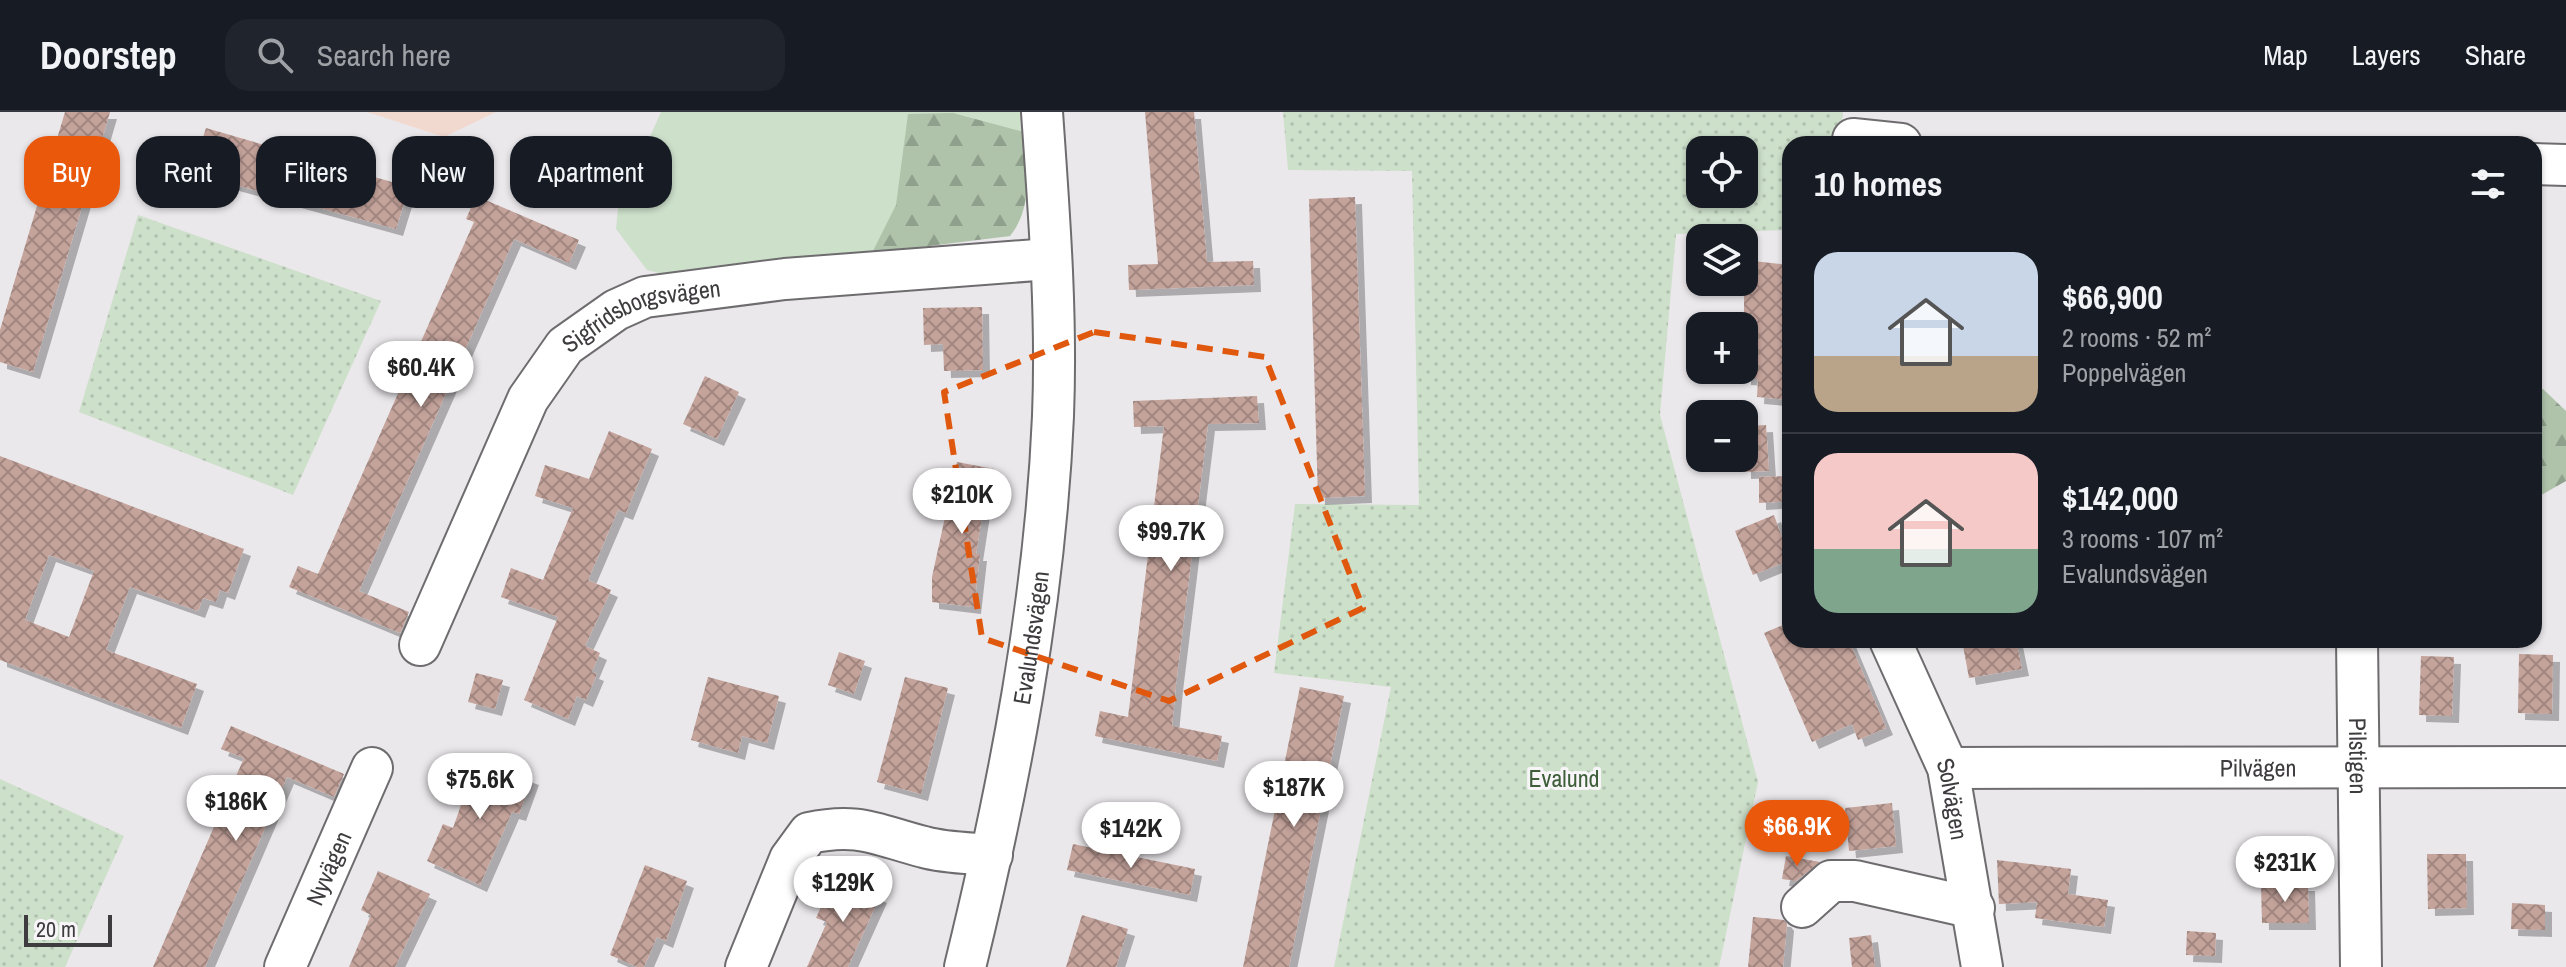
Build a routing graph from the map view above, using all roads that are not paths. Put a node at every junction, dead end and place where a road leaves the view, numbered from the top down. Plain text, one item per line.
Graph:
1 (1042, 112) edge
2 (2542, 164) edge
3 (2566, 165) edge
4 (1050, 259) junction
5 (420, 645) dead end
6 (1894, 648) edge
7 (2357, 648) edge
8 (2358, 767) junction
9 (2566, 767) edge
10 (372, 768) dead end
11 (1948, 768) junction
12 (992, 855) junction
13 (1802, 907) dead end
14 (1974, 908) junction
15 (285, 967) edge
16 (746, 967) edge
17 (965, 967) edge
18 (1982, 967) edge
19 (2361, 967) edge

1 - 4 street, Evalundsvägen
2 - 3 street
4 - 5 street, Sigfridsborgsvägen
4 - 12 street, Evalundsvägen
6 - 11 street, Solvägen
7 - 8 street, Pilstigen
8 - 9 street, Pilvägen
8 - 11 street, Pilvägen
8 - 19 street, Pilstigen
10 - 15 street, Nyvägen
11 - 14 street, Solvägen
12 - 16 street
12 - 17 street, Evalundsvägen
13 - 14 street
14 - 18 street, Solvägen

